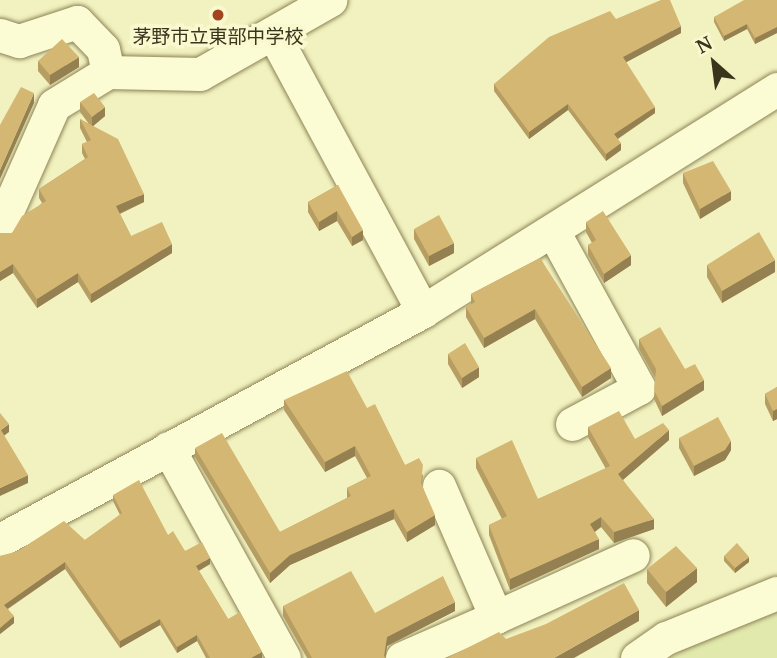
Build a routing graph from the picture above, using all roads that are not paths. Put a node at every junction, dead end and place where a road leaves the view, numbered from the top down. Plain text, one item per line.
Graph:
1 (330, 0) edge
2 (273, 33) junction
3 (0, 34) edge
4 (108, 72) junction
5 (777, 89) edge
6 (0, 227) edge
7 (553, 231) junction
8 (423, 311) junction
9 (572, 424) dead end
10 (168, 449) junction
11 (439, 486) dead end
12 (0, 540) edge
13 (633, 555) dead end
14 (777, 593) edge
15 (496, 617) junction
16 (284, 658) edge
17 (402, 658) edge
18 (637, 658) edge

1 - 2 street
2 - 4 street
2 - 8 street
3 - 4 street
4 - 6 street
5 - 7 street
7 - 8 street
7 - 9 street
8 - 10 street
10 - 12 street
10 - 16 street
11 - 15 street
13 - 15 street
14 - 18 street
15 - 17 street

